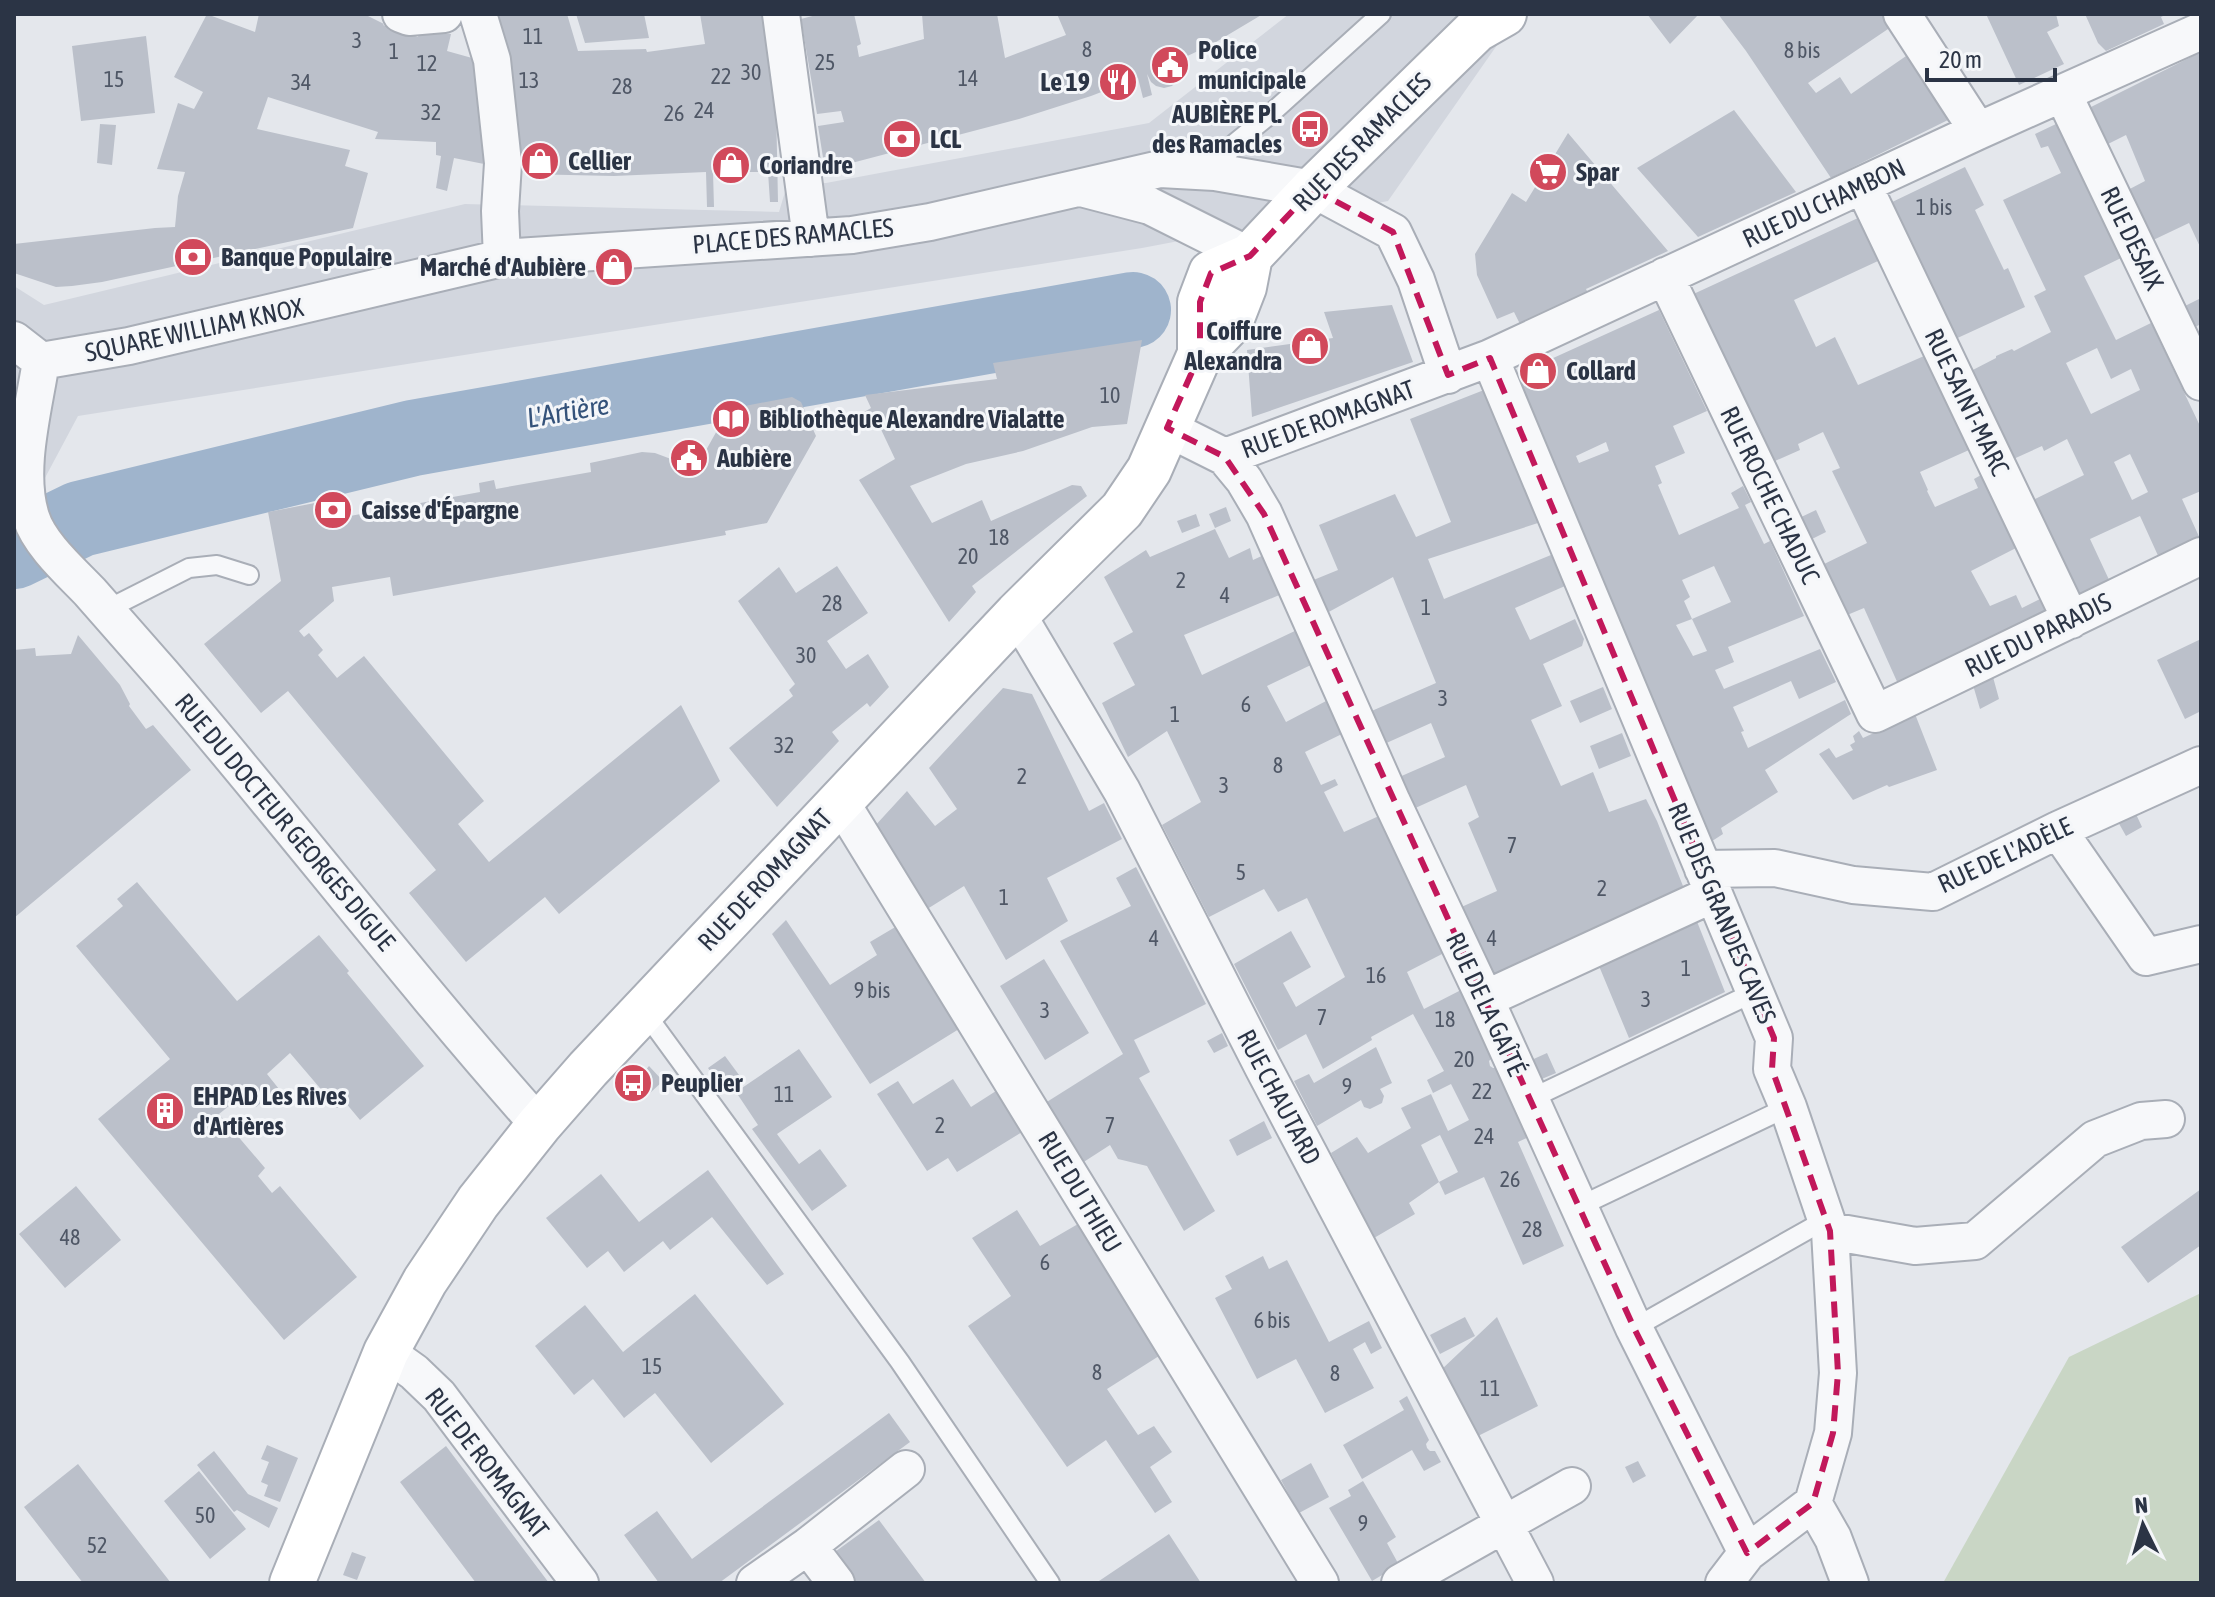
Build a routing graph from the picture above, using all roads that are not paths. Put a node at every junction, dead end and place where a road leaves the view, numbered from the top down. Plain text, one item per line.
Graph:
1 (401, 14) edge
2 (444, 14) edge
3 (478, 14) edge
4 (781, 14) edge
5 (1381, 14) edge
6 (1902, 14) edge
7 (1479, 18) edge
8 (2201, 31) edge
9 (2063, 94) junction
10 (1978, 131) junction
11 (1215, 172) junction
12 (1863, 185) junction
13 (1080, 188) junction
14 (1313, 189) junction
15 (811, 238) junction
16 (1250, 256) junction
17 (502, 258) junction
18 (1665, 276) junction
19 (27, 350) edge
20 (1490, 358) junction
21 (1448, 375) junction
22 (2201, 382) edge
23 (1167, 428) junction
24 (1225, 457) junction
25 (23, 500) edge
26 (2201, 556) edge
27 (249, 575) dead end
28 (106, 610) junction
29 (1017, 614) junction
30 (2071, 620) junction
31 (1875, 714) joint
32 (2201, 765) edge
33 (840, 801) junction
34 (2058, 830) junction
35 (1708, 882) junction
36 (2201, 944) edge
37 (1755, 992) junction
38 (1485, 999) junction
39 (643, 1010) junction
40 (1530, 1099) junction
41 (1788, 1107) junction
42 (2166, 1119) dead end
43 (539, 1125) junction
44 (1578, 1207) junction
45 (1829, 1225) junction
46 (1634, 1328) junction
47 (386, 1352) junction
48 (906, 1469) dead end
49 (1572, 1486) dead end
50 (1813, 1503) junction
51 (1504, 1525) junction
52 (808, 1546) junction
53 (1747, 1553) junction
54 (292, 1583) edge
55 (580, 1583) edge
56 (755, 1583) edge
57 (836, 1583) edge
58 (1050, 1583) edge
59 (1320, 1583) edge
60 (1400, 1583) edge
61 (1535, 1583) edge
62 (1724, 1583) edge
63 (1850, 1583) edge

1 - 2 street
3 - 17 street
4 - 15 street
5 - 11 lane
6 - 10 street
7 - 14 main road, RUE DES RAMACLES
8 - 9 street, RUE DU CHAMBON
9 - 10 street, RUE DU CHAMBON
9 - 22 street, RUE DESAIX
10 - 12 street, RUE DU CHAMBON
11 - 13 street, PLACE DES RAMACLES
11 - 14 street, PLACE DES RAMACLES
12 - 18 street, RUE DU CHAMBON
12 - 30 street, RUE SAINT-MARC
13 - 15 street, PLACE DES RAMACLES
13 - 16 street, PLACE DES RAMACLES
14 - 16 main road, RUE DES RAMACLES
14 - 21 street
15 - 17 street, PLACE DES RAMACLES
16 - 23 main road, RUE DE ROMAGNAT
17 - 19 street, SQUARE WILLIAM KNOX
18 - 20 street, RUE DU CHAMBON
18 - 31 street, RUE ROCHE CHADUC
19 - 25 street, SQUARE WILLIAM KNOX
20 - 21 street, RUE DU CHAMBON
20 - 35 street, RUE DES GRANDES CAVES
21 - 24 street, RUE DE ROMAGNAT
23 - 24 street, RUE DE ROMAGNAT
23 - 29 main road, RUE DE ROMAGNAT
24 - 38 street, RUE DE LA GAÎTÉ
25 - 28 street, RUE DU DOCTEUR GEORGES DIGUE
26 - 30 street, RUE DU PARADIS
27 - 28 lane
28 - 43 street, RUE DU DOCTEUR GEORGES DIGUE
29 - 33 main road, RUE DE ROMAGNAT
29 - 51 street, RUE CHAUTARD
30 - 31 street, RUE DU PARADIS
32 - 34 street, RUE DE L'ADÈLE
33 - 39 main road, RUE DE ROMAGNAT
33 - 59 street, RUE DU THIEU
34 - 35 street, RUE DE L'ADÈLE
34 - 36 street
35 - 37 street, RUE DES GRANDES CAVES
35 - 38 street
37 - 40 lane
37 - 41 street, RUE DES GRANDES CAVES
38 - 40 street, RUE DE LA GAÎTÉ
39 - 43 main road, RUE DE ROMAGNAT
39 - 58 lane
40 - 44 street, RUE DE LA GAÎTÉ
41 - 44 lane
41 - 45 street, RUE DES GRANDES CAVES
42 - 45 street
43 - 47 main road, RUE DE ROMAGNAT
44 - 46 street, RUE DE LA GAÎTÉ
45 - 46 lane
45 - 50 street, RUE DES GRANDES CAVES
46 - 53 street, RUE DE LA GAÎTÉ
47 - 54 main road, RUE DE ROMAGNAT
47 - 55 street, RUE DE ROMAGNAT
48 - 52 street
49 - 51 street
50 - 53 street
50 - 63 street
51 - 60 street
51 - 61 street, RUE CHAUTARD
52 - 56 street
52 - 57 street
53 - 62 street

